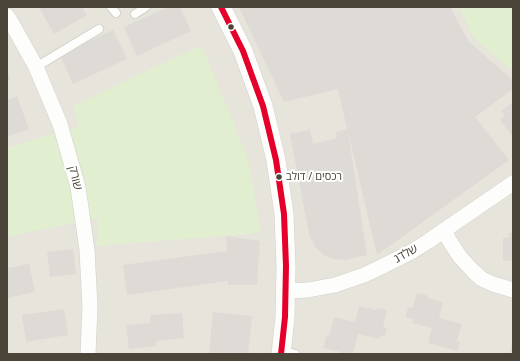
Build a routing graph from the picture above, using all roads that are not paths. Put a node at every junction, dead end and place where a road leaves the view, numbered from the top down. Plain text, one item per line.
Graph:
1 (146, 7) edge
2 (221, 7) edge
3 (136, 14) dead end
4 (7, 16) edge
5 (99, 29) dead end
6 (36, 67) junction
7 (513, 183) edge
8 (444, 230) junction
9 (513, 290) edge
10 (286, 291) junction
11 (286, 353) edge
12 (88, 354) edge

1 - 3 lane
2 - 10 street
4 - 6 street, שורק
5 - 6 lane
6 - 12 street, שורק
7 - 8 street, שלדג
8 - 9 street
8 - 10 street, שלדג
10 - 11 street

